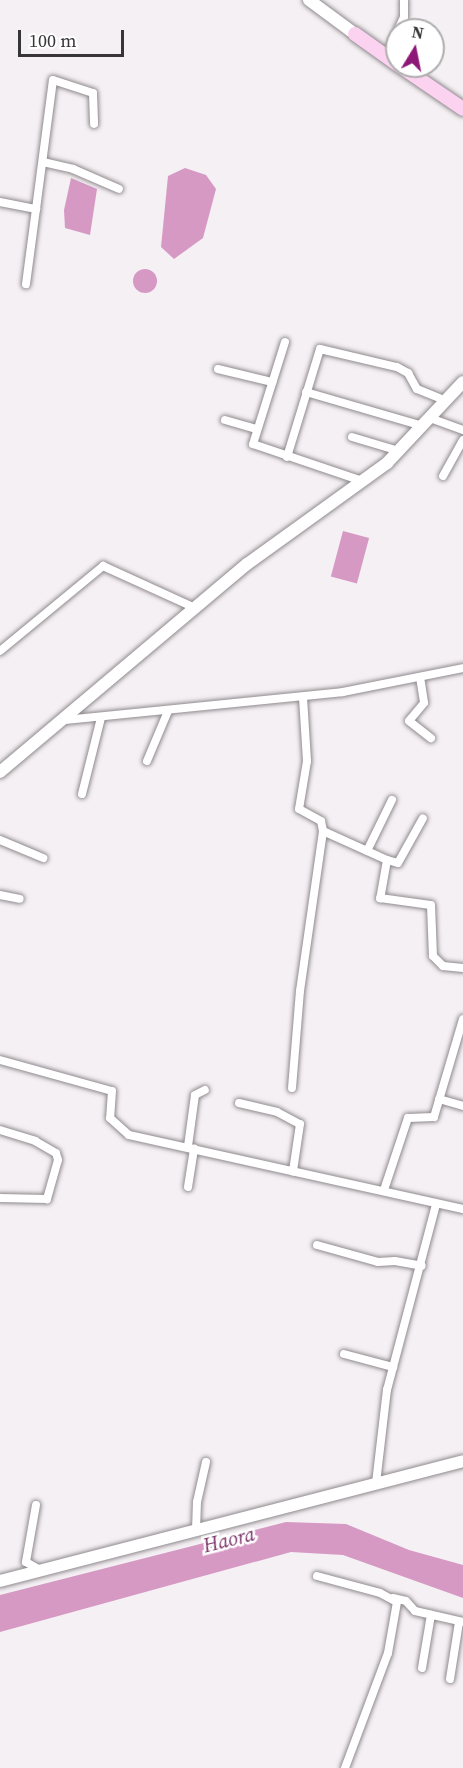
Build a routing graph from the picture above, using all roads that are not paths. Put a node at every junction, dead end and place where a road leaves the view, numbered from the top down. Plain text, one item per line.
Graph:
1 (309, 0) edge
2 (404, 0) edge
3 (404, 18) edge
4 (355, 34) joint
5 (385, 56) edge
6 (417, 78) edge
7 (463, 109) edge
8 (94, 124) dead end
9 (44, 162) junction
10 (119, 189) dead end
11 (0, 202) edge
12 (36, 209) junction
13 (26, 284) dead end
14 (285, 342) dead end
15 (218, 369) dead end
16 (272, 382) junction
17 (463, 382) edge
18 (306, 392) junction
19 (446, 401) junction
20 (225, 420) dead end
21 (426, 422) junction
22 (257, 429) junction
23 (463, 430) edge
24 (352, 437) dead end
25 (463, 441) edge
26 (399, 451) junction
27 (287, 457) junction
28 (443, 476) dead end
29 (362, 482) junction
30 (195, 608) junction
31 (0, 651) edge
32 (463, 668) edge
33 (420, 677) junction
34 (303, 698) junction
35 (168, 711) junction
36 (68, 716) junction
37 (101, 718) junction
38 (431, 738) dead end
39 (147, 761) dead end
40 (0, 772) edge
41 (82, 794) dead end
42 (392, 800) dead end
43 (423, 818) dead end
44 (323, 831) junction
45 (0, 840) edge
46 (367, 851) junction
47 (43, 858) dead end
48 (387, 861) junction
49 (0, 895) edge
50 (20, 899) dead end
51 (463, 968) edge
52 (463, 1022) edge
53 (0, 1060) edge
54 (292, 1089) dead end
55 (205, 1090) dead end
56 (439, 1099) junction
57 (239, 1103) dead end
58 (463, 1106) edge
59 (0, 1130) edge
60 (191, 1147) junction
61 (293, 1171) junction
62 (188, 1187) dead end
63 (384, 1190) junction
64 (0, 1198) edge
65 (436, 1204) junction
66 (463, 1209) edge
67 (317, 1245) dead end
68 (422, 1266) junction
69 (344, 1354) dead end
70 (393, 1367) junction
71 (206, 1461) dead end
72 (463, 1461) edge
73 (376, 1483) junction
74 (36, 1505) dead end
75 (196, 1530) junction
76 (40, 1570) junction
77 (317, 1576) dead end
78 (0, 1581) edge
79 (393, 1598) junction
80 (431, 1615) junction
81 (461, 1622) edge
82 (422, 1668) dead end
83 (450, 1679) dead end
84 (345, 1768) edge

1 - 4 street
2 - 3 street
4 - 5 main road
6 - 7 main road
8 - 9 street
9 - 10 street
9 - 12 street
11 - 12 street
12 - 13 street
14 - 16 street
15 - 16 street
16 - 22 street
17 - 19 street
18 - 19 street
18 - 21 street
18 - 27 street
19 - 21 street
20 - 22 street
21 - 23 street
21 - 26 street
22 - 27 street
24 - 26 street
25 - 28 street
26 - 29 street
27 - 29 street
29 - 30 street
30 - 31 street
30 - 36 street
32 - 33 street
33 - 34 street
33 - 38 street
34 - 35 street
34 - 44 street
35 - 37 street
35 - 39 street
36 - 37 street
36 - 40 street
37 - 41 street
42 - 46 street
43 - 48 street
44 - 46 street
44 - 54 street
45 - 47 street
46 - 48 street
48 - 51 street
49 - 50 street
52 - 56 street
53 - 60 street
55 - 60 street
56 - 58 street
56 - 63 street
57 - 61 street
59 - 64 street
60 - 61 street
60 - 62 street
61 - 63 street
63 - 65 street
65 - 66 street
65 - 68 street
67 - 68 street
68 - 70 street
69 - 70 street
70 - 73 street
71 - 75 street
72 - 73 street
73 - 75 street
74 - 76 street
75 - 76 street
76 - 78 street
77 - 79 street
79 - 80 street
79 - 84 street
80 - 81 street
80 - 82 street
81 - 83 street

